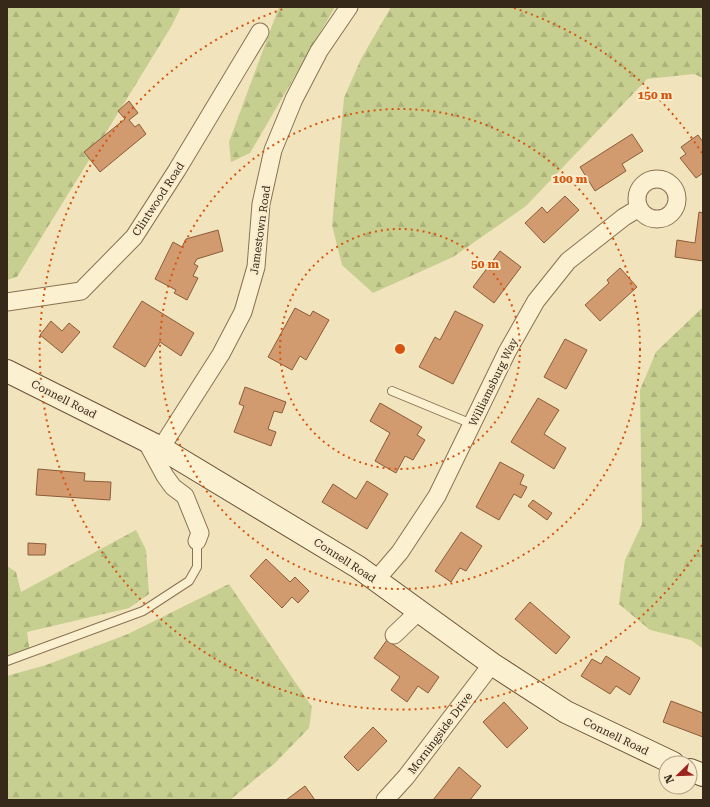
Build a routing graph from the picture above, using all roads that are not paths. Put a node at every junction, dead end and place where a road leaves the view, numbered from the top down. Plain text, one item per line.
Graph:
1 (348, 7) edge
2 (260, 32) dead end
3 (639, 208) dead end
4 (7, 302) edge
5 (7, 371) edge
6 (392, 391) dead end
7 (472, 424) junction
8 (153, 444) junction
9 (197, 541) joint
10 (376, 580) junction
11 (419, 611) junction
12 (394, 635) dead end
13 (7, 661) edge
14 (492, 664) junction
15 (658, 756) edge
16 (385, 800) edge

1 - 8 street, Jamestown Road
2 - 4 street, Clintwood Road
3 - 7 street, Williamsburg Way
5 - 8 main road, Connell Road
6 - 7 lane
7 - 10 street, Williamsburg Way
8 - 9 street
8 - 10 main road, Connell Road
9 - 13 lane
10 - 11 main road, Connell Road
11 - 12 street
11 - 14 main road, Connell Road
14 - 15 main road, Connell Road
14 - 16 street, Morningside Drive

